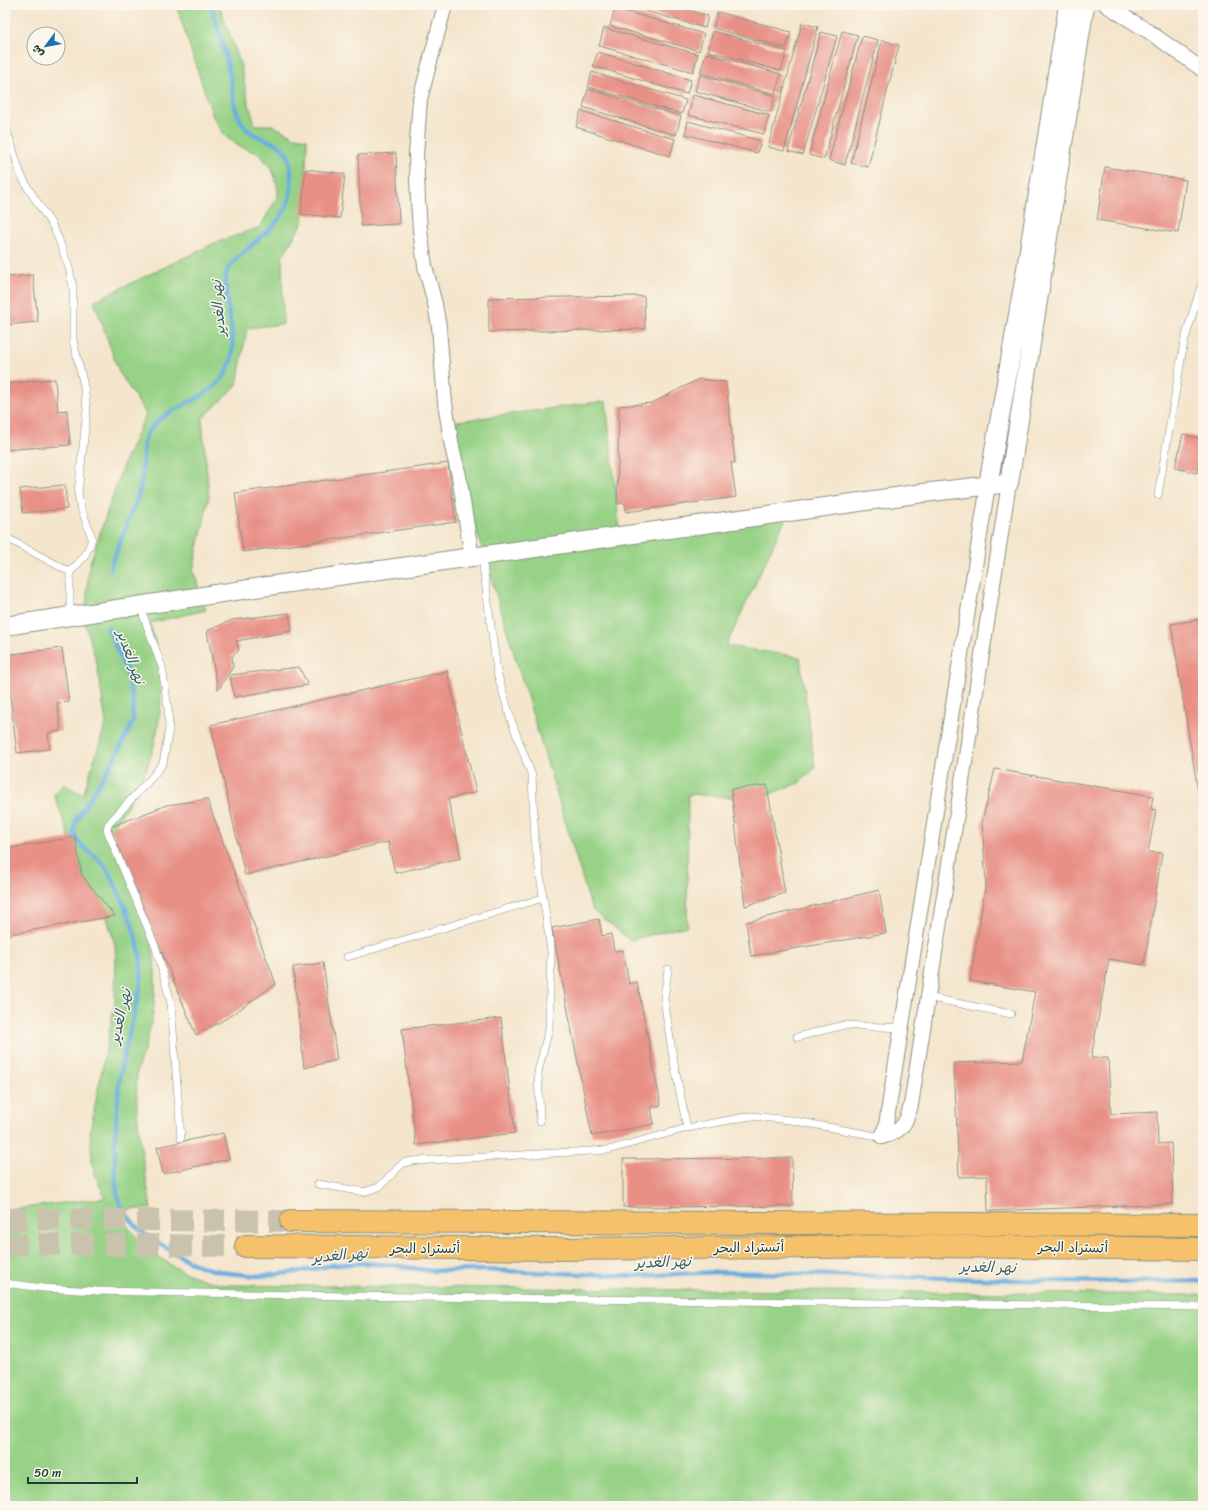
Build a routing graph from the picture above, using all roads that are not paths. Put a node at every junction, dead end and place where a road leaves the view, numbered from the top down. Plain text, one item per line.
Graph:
1 (445, 5) edge
2 (1068, 5) edge
3 (1085, 5) edge
4 (1106, 5) edge
5 (1203, 70) edge
6 (5, 125) edge
7 (1203, 280) edge
8 (1009, 483) junction
9 (988, 484) junction
10 (1158, 496) dead end
11 (5, 537) edge
12 (477, 557) junction
13 (70, 572) junction
14 (140, 606) junction
15 (70, 616) junction
16 (5, 626) edge
17 (946, 745) junction
18 (967, 749) junction
19 (543, 898) junction
20 (347, 957) dead end
21 (668, 969) dead end
22 (910, 978) junction
23 (930, 982) junction
24 (927, 997) junction
25 (905, 1007) junction
26 (925, 1012) junction
27 (1011, 1014) dead end
28 (902, 1028) junction
29 (798, 1037) dead end
30 (540, 1121) dead end
31 (687, 1128) junction
32 (882, 1137) junction
33 (181, 1138) dead end
34 (318, 1184) dead end
35 (291, 1221) tunnel mouth
36 (1203, 1225) edge
37 (246, 1246) tunnel mouth
38 (1203, 1249) edge
39 (5, 1283) edge
40 (1203, 1307) edge

1 - 12 street
2 - 9 street
3 - 8 street
4 - 5 street
6 - 13 lane
7 - 10 lane
8 - 9 street
8 - 18 street
9 - 12 street
9 - 17 street
11 - 13 lane
12 - 14 street
12 - 19 lane
13 - 15 lane
14 - 15 street
14 - 33 lane
15 - 16 street
17 - 18 street
17 - 22 street
18 - 23 street
19 - 20 lane
19 - 30 lane
21 - 31 lane
22 - 23 street
22 - 25 street
23 - 24 street
24 - 26 street
24 - 27 lane
25 - 26 street
25 - 28 street
26 - 32 street
28 - 29 lane
28 - 32 street
31 - 32 lane
31 - 34 lane
35 - 36 highway, أتستراد البحر
37 - 38 highway, أتستراد البحر
39 - 40 lane

